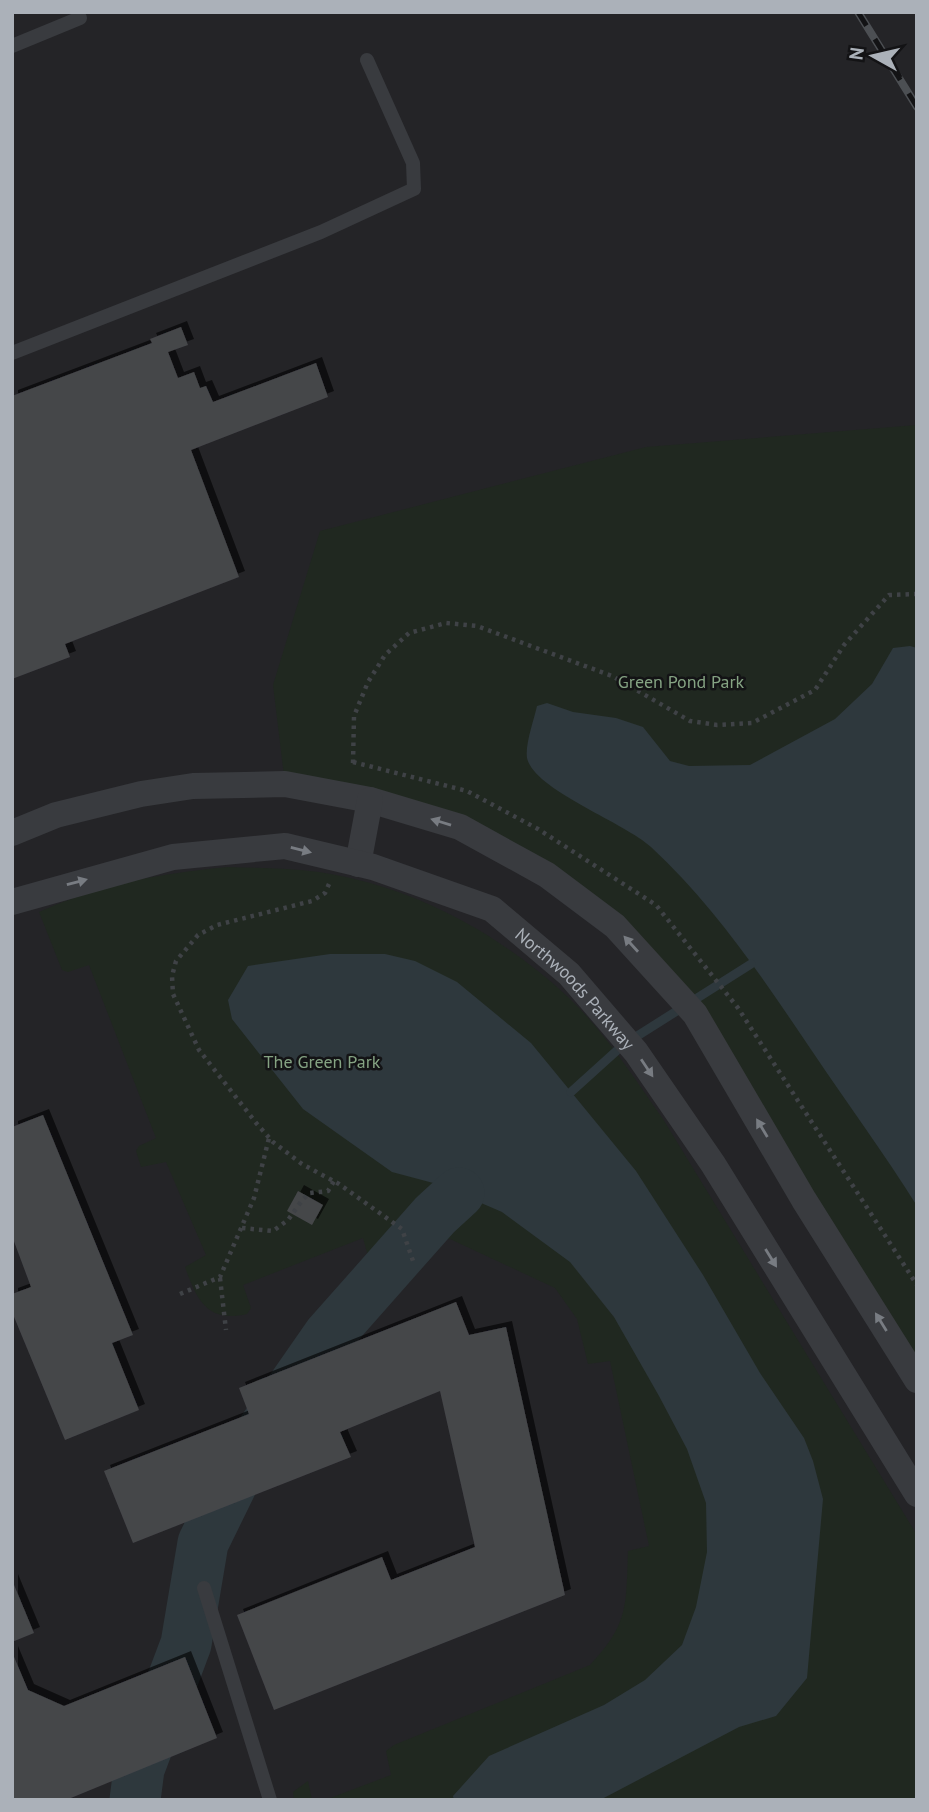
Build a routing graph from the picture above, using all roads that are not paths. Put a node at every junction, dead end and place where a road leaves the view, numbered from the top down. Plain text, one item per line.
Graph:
1 (80, 18) dead end
2 (12, 46) edge
3 (367, 60) dead end
4 (12, 353) edge
5 (370, 800) junction
6 (12, 833) edge
7 (358, 864) junction
8 (14, 895) edge
9 (917, 1380) edge
10 (917, 1494) edge
11 (204, 1588) dead end
12 (270, 1800) edge

1 - 2 lane
3 - 4 lane
5 - 6 street
5 - 7 street
9 -> 5 street
8 -> 7 street, Northwoods Parkway
7 -> 10 street, Northwoods Parkway
11 - 12 lane

